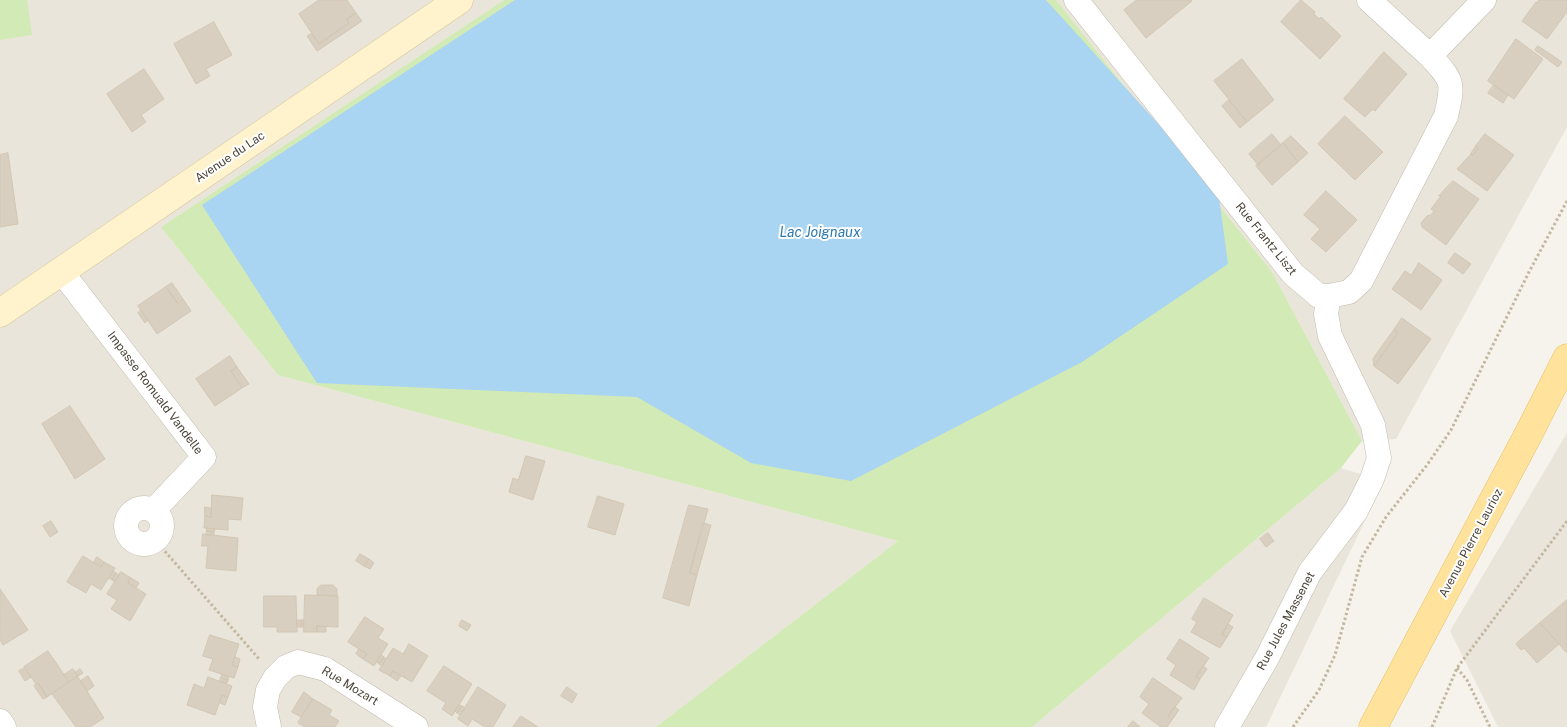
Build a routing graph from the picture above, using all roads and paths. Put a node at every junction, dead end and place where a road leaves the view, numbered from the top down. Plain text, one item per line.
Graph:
1 (459, 0) edge
2 (1076, 0) edge
3 (1369, 0) edge
4 (1484, 0) edge
5 (1430, 56) junction
6 (1567, 201) edge
7 (61, 272) junction
8 (1329, 296) junction
9 (0, 313) edge
10 (1567, 358) edge
11 (154, 510) junction
12 (1567, 521) edge
13 (155, 540) junction
14 (1457, 668) junction
15 (275, 678) junction
16 (0, 721) edge
17 (4, 727) edge
18 (269, 727) edge
19 (416, 727) edge
20 (1227, 727) edge
21 (1293, 727) edge
22 (1373, 727) edge
23 (1432, 727) edge
24 (1490, 727) edge

1 - 7 main road, Avenue du Lac
2 - 8 street, Rue Frantz Liszt
3 - 5 street
4 - 5 street
5 - 8 street
6 - 21 path
7 - 9 main road, Avenue du Lac
7 - 11 street, Impasse Romuald Vandelle
8 - 20 street, Rue Jules Massenet
10 - 22 main road, Avenue Pierre Laurioz
11 - 13 street
11 - 13 street
12 - 14 path
13 - 15 path
14 - 23 path
14 - 24 path
15 - 18 street
15 - 19 street, Rue Mozart
16 - 17 street

